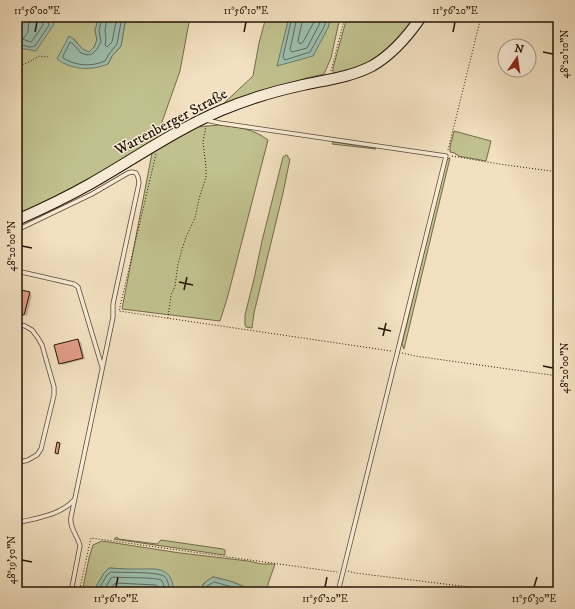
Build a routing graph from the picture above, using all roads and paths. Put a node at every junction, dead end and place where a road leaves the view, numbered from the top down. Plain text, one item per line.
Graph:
1 (345, 17) edge
2 (421, 17) edge
3 (481, 17) edge
4 (48, 57) dead end
5 (17, 67) edge
6 (329, 80) junction
7 (206, 120) junction
8 (159, 142) junction
9 (446, 156) junction
10 (558, 172) edge
11 (17, 220) edge
12 (17, 230) edge
13 (17, 271) edge
14 (168, 318) junction
15 (17, 324) edge
16 (398, 352) junction
17 (102, 367) junction
18 (558, 376) edge
19 (17, 463) edge
20 (75, 499) junction
21 (17, 523) edge
22 (343, 572) junction
23 (71, 592) edge
24 (79, 592) edge
25 (338, 592) edge
26 (510, 592) edge

1 - 6 path
2 - 6 main road, Wartenberger Straße
3 - 9 path
4 - 5 path
6 - 7 main road, Wartenberger Straße
7 - 8 main road, Wartenberger Straße
7 - 9 lane
7 - 14 path
8 - 11 main road, Wartenberger Straße
8 - 14 path
9 - 10 path
9 - 16 lane
12 - 17 lane
13 - 17 lane
14 - 16 path
15 - 19 lane
16 - 18 path
16 - 22 lane
17 - 20 lane
20 - 21 lane
20 - 23 lane
22 - 24 path
22 - 25 lane
22 - 26 path

